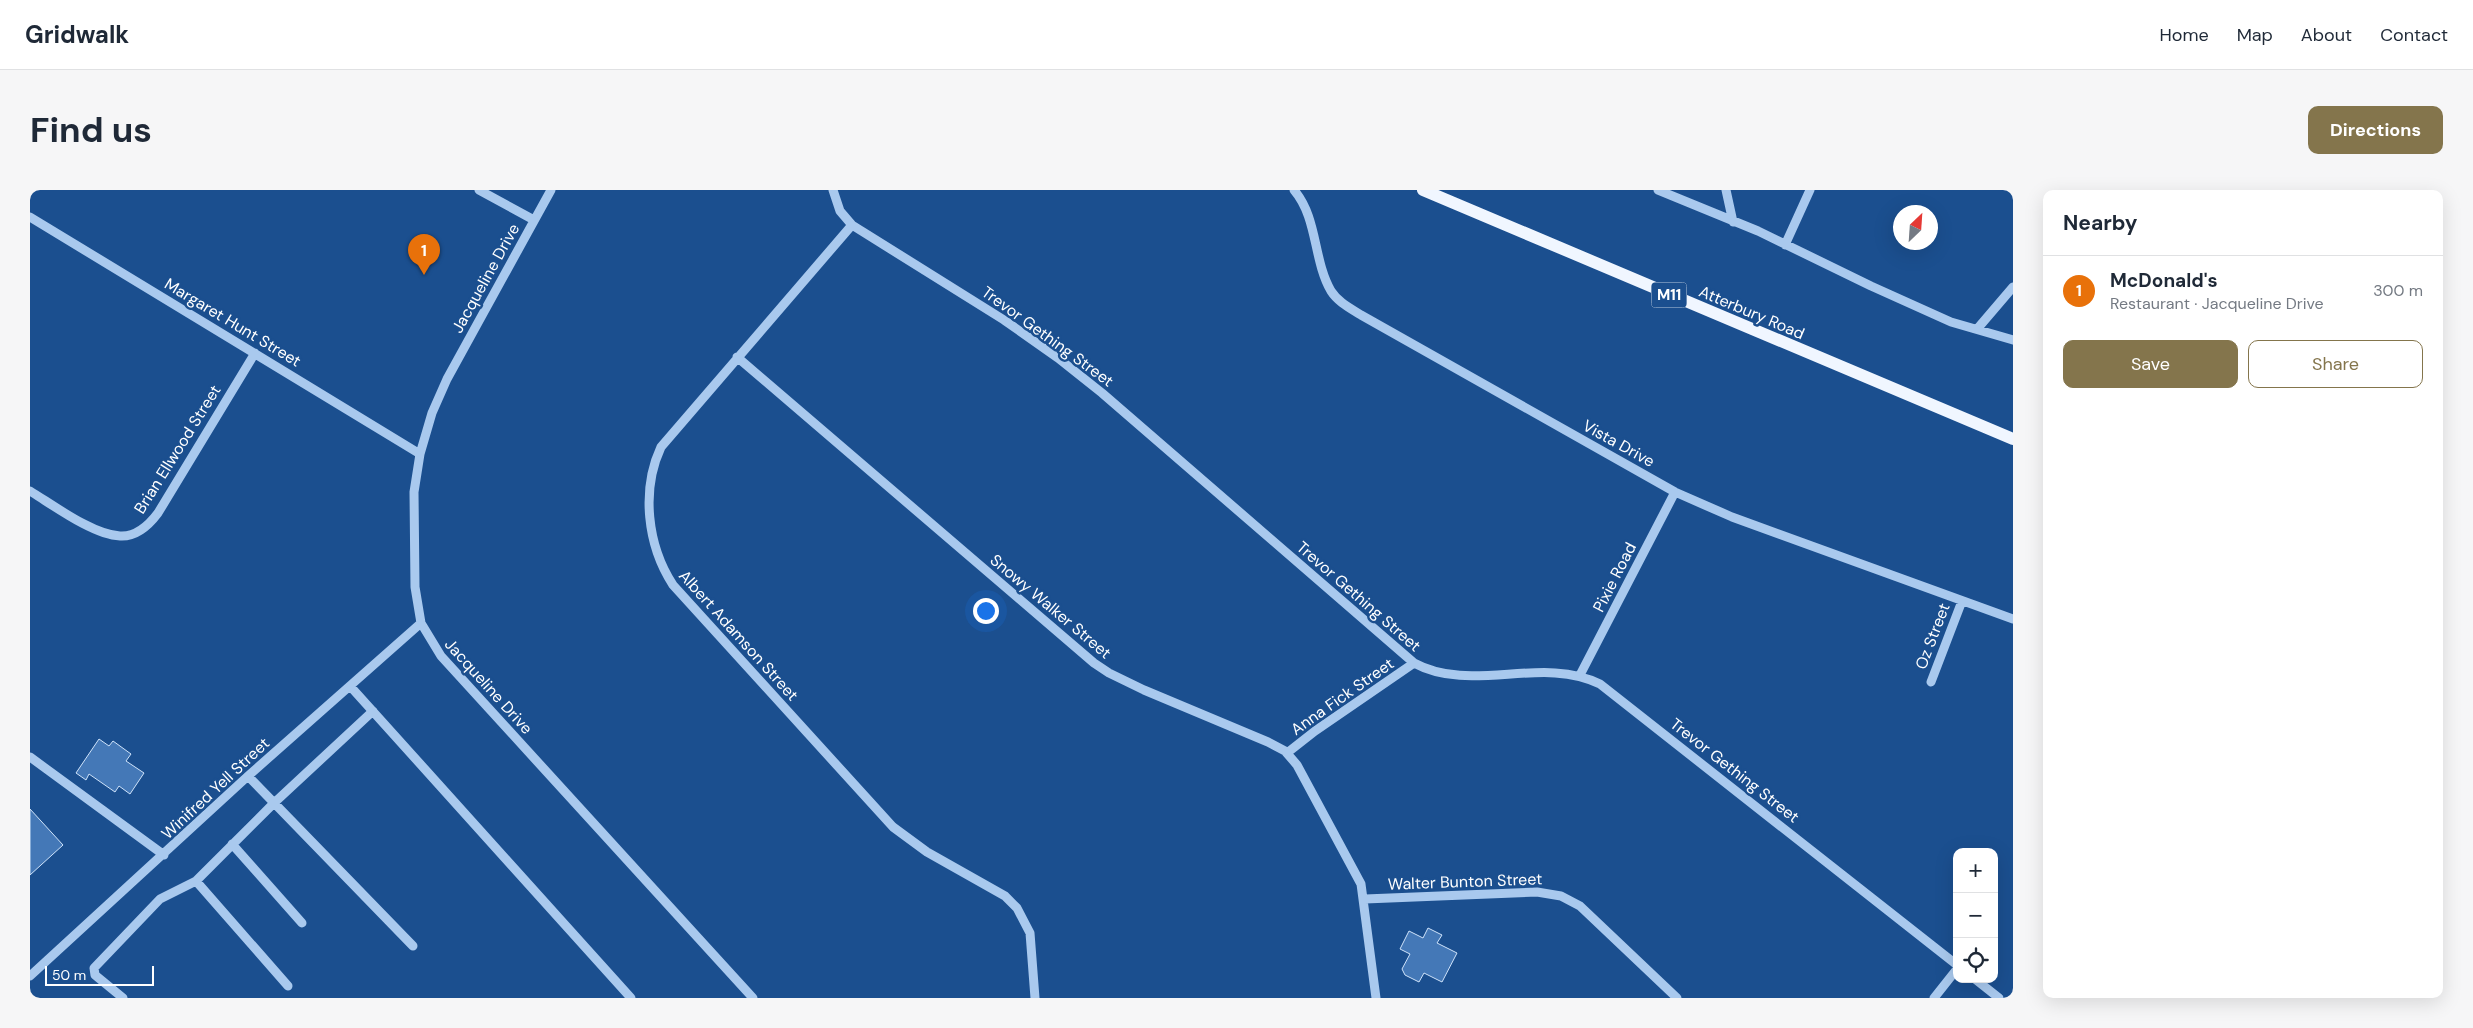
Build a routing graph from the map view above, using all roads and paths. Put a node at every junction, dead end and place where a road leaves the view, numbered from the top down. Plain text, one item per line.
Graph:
1 (479, 190) edge
2 (551, 190) edge
3 (833, 190) edge
4 (1294, 190) edge
5 (1423, 190) edge
6 (1658, 190) edge
7 (1726, 190) edge
8 (1810, 190) edge
9 (30, 217) edge
10 (534, 220) junction
11 (1733, 222) junction
12 (852, 225) junction
13 (1785, 245) junction
14 (2013, 287) edge
15 (1978, 328) junction
16 (2013, 340) edge
17 (255, 353) junction
18 (737, 357) junction
19 (2013, 439) edge
20 (420, 454) junction
21 (30, 491) edge
22 (1675, 492) junction
23 (1962, 601) junction
24 (2013, 619) edge
25 (421, 623) junction
26 (1414, 663) junction
27 (1580, 675) junction
28 (1931, 682) dead end
29 (350, 686) junction
30 (373, 711) junction
31 (1287, 753) junction
32 (30, 757) edge
33 (248, 776) junction
34 (274, 803) junction
35 (232, 844) junction
36 (164, 855) junction
37 (196, 881) junction
38 (1365, 899) junction
39 (302, 923) dead end
40 (413, 946) dead end
41 (1953, 962) edge
42 (1953, 974) edge
43 (30, 976) edge
44 (1980, 983) edge
45 (288, 986) dead end
46 (123, 998) edge
47 (631, 998) edge
48 (753, 998) edge
49 (1035, 998) edge
50 (1376, 998) edge
51 (1677, 998) edge
52 (1934, 998) edge
53 (1999, 998) edge

1 - 10 street
2 - 10 street, Jacqueline Drive
3 - 12 street, Trevor Gething Street
4 - 22 street, Vista Drive
5 - 19 main road, Atterbury Road / M11
6 - 11 street
7 - 11 street
8 - 13 street
9 - 17 street, Margaret Hunt Street
10 - 20 street, Jacqueline Drive
11 - 13 street
12 - 18 street, Albert Adamson Street
12 - 26 street, Trevor Gething Street
13 - 15 street
14 - 15 street
15 - 16 street
17 - 20 street, Margaret Hunt Street
17 - 21 street, Brian Ellwood Street
18 - 31 street, Snowy Walker Street
18 - 49 street, Albert Adamson Street
20 - 25 street, Jacqueline Drive
22 - 23 street, Vista Drive
22 - 27 street, Pixie Road
23 - 24 street, Vista Drive
23 - 28 street, Oz Street
25 - 29 street, Winifred Yell Street
25 - 48 street, Jacqueline Drive
26 - 27 street, Trevor Gething Street
26 - 31 street, Anna Fick Street
27 - 41 street, Trevor Gething Street
29 - 30 street
29 - 33 street, Winifred Yell Street
30 - 34 street
30 - 47 street
31 - 38 street, Snowy Walker Street
32 - 36 street
33 - 34 street
33 - 36 street, Winifred Yell Street
34 - 35 street
34 - 40 street
35 - 37 street
35 - 39 street
36 - 43 street, Winifred Yell Street
37 - 45 street
37 - 46 street
38 - 50 street, Snowy Walker Street
38 - 51 street, Walter Bunton Street
42 - 52 street
44 - 53 street

